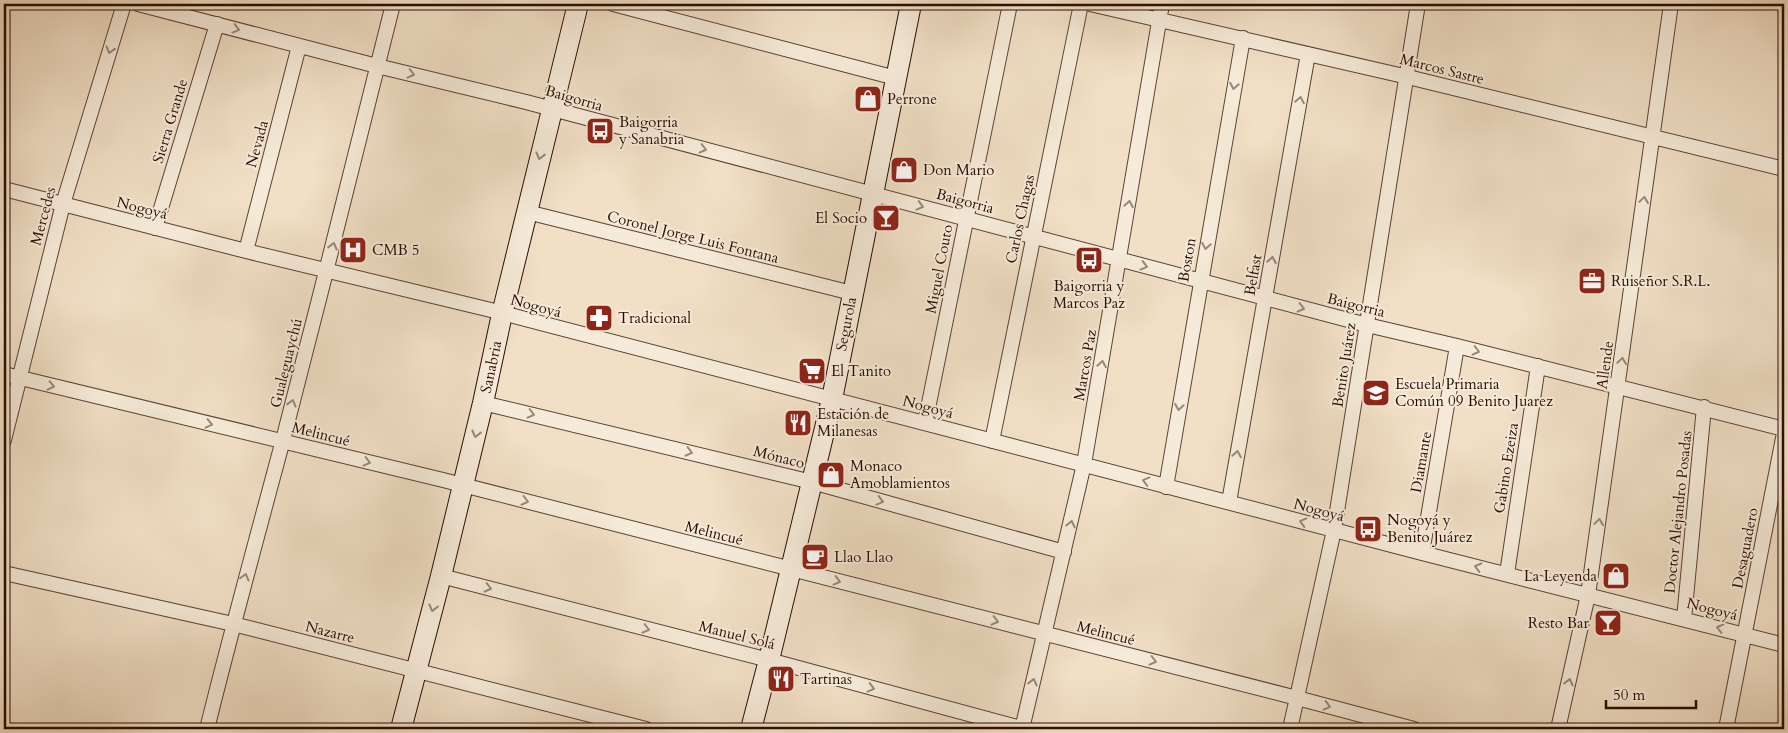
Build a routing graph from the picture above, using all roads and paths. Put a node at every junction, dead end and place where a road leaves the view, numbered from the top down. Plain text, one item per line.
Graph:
1 (124, 4) edge
2 (138, 4) edge
3 (393, 4) edge
4 (578, 4) edge
5 (613, 4) edge
6 (911, 4) edge
7 (1010, 4) edge
8 (1081, 4) edge
9 (1090, 4) edge
10 (1162, 4) edge
11 (1418, 4) edge
12 (1671, 4) edge
13 (1160, 19) junction
14 (217, 24) junction
15 (1243, 38) junction
16 (300, 46) junction
17 (1308, 54) junction
18 (377, 66) junction
19 (1408, 77) junction
20 (896, 78) junction
21 (552, 109) junction
22 (1653, 138) junction
23 (1784, 169) edge
24 (4, 189) edge
25 (873, 193) junction
26 (62, 204) junction
27 (527, 212) junction
28 (966, 218) junction
29 (155, 228) junction
30 (1033, 236) junction
31 (246, 251) junction
32 (1120, 260) junction
33 (327, 270) junction
34 (1200, 281) junction
35 (852, 293) junction
36 (1265, 299) junction
37 (502, 314) junction
38 (1367, 325) junction
39 (1457, 346) junction
40 (1538, 366) junction
41 (4, 374) edge
42 (18, 378) junction
43 (1619, 386) junction
44 (832, 399) junction
45 (483, 403) junction
46 (1704, 408) junction
47 (925, 423) junction
48 (1784, 429) edge
49 (1784, 433) edge
50 (4, 440) edge
51 (283, 441) junction
52 (992, 441) junction
53 (1084, 464) junction
54 (812, 482) junction
55 (463, 485) junction
56 (1166, 487) junction
57 (1229, 502) junction
58 (1334, 530) junction
59 (1064, 552) junction
60 (1422, 553) junction
61 (790, 570) junction
62 (4, 573) edge
63 (1506, 574) junction
64 (441, 576) junction
65 (1588, 595) junction
66 (1684, 619) junction
67 (233, 624) junction
68 (1045, 634) junction
69 (1745, 634) junction
70 (1784, 645) edge
71 (769, 660) junction
72 (417, 670) junction
73 (1297, 698) junction
74 (207, 729) edge
75 (401, 729) edge
76 (646, 729) edge
77 (751, 729) edge
78 (1022, 729) edge
79 (1290, 729) edge
80 (1414, 729) edge
81 (1558, 729) edge
82 (1726, 729) edge

1 -> 26 street, Mercedes
2 - 14 street, Baigorria
3 - 18 street, Gualeguaychú
4 - 21 street, Sanabria
5 - 20 street
6 - 20 street, Segurola
7 - 28 street, Miguel Couto
8 - 30 street, Carlos Chagas
9 - 13 street, Marcos Sastre
10 - 13 street, Marcos Paz
11 - 19 street, Benito Juárez
12 - 22 street, Allende
13 - 15 street, Marcos Sastre
32 -> 13 street, Marcos Paz
14 -> 16 street, Baigorria
14 - 29 street, Sierra Grande
15 - 17 street, Marcos Sastre
15 -> 34 street, Boston
16 - 18 street, Baigorria
16 - 31 street, Nevada
17 - 19 street, Marcos Sastre
36 -> 17 street, Belfast
18 -> 21 street, Baigorria
33 -> 18 street, Gualeguaychú
19 - 22 street, Marcos Sastre
19 - 38 street, Benito Juárez
20 - 25 street, Segurola
21 -> 25 street, Baigorria
21 -> 27 street, Sanabria
22 - 23 street, Marcos Sastre
43 -> 22 street, Allende
24 - 26 street, Nogoyá
25 -> 28 street, Baigorria
25 - 35 street, Segurola
26 - 29 street, Nogoyá
26 - 42 street, Mercedes
27 - 35 street, Coronel Jorge Luis Fontana
27 - 37 street, Sanabria
28 - 30 street, Baigorria
28 - 47 street, Miguel Couto
29 - 31 street, Nogoyá
30 - 32 street, Baigorria
30 - 52 street, Carlos Chagas
31 - 33 street, Nogoyá
32 -> 34 street, Baigorria
53 -> 32 street, Marcos Paz
33 - 37 street, Nogoyá
51 -> 33 street, Gualeguaychú
34 - 36 street, Baigorria
34 -> 56 street, Boston
35 - 44 street, Segurola
36 -> 38 street, Baigorria
57 -> 36 street, Belfast
37 - 44 street, Nogoyá
37 - 45 street, Sanabria
38 - 39 street, Baigorria
38 - 58 street, Benito Juárez
39 -> 40 street, Baigorria
39 - 60 street, Diamante
40 - 43 street, Baigorria
40 - 63 street, Gabino Ezeiza
41 - 42 street, Melincué
42 - 50 street, Mercedes
42 -> 51 street, Melincué
43 - 46 street, Baigorria
65 -> 43 street, Allende
44 - 47 street, Nogoyá
44 - 54 street, Segurola
45 -> 54 street, Mónaco
45 -> 55 street, Sanabria
46 - 48 street, Baigorria
46 - 66 street, Doctor Alejandro Posadas
47 - 52 street, Nogoyá
49 - 69 street, Desaguadero
51 -> 55 street, Melincué
67 -> 51 street, Gualeguaychú
52 - 53 street, Nogoyá
56 -> 53 street, Nogoyá
59 -> 53 street, Marcos Paz
54 -> 59 street, Mónaco
54 - 61 street, Segurola
55 -> 61 street, Melincué
55 - 64 street, Sanabria
56 - 57 street, Nogoyá
58 -> 57 street, Nogoyá
58 - 60 street, Nogoyá
58 - 73 street, Benito Juárez
59 - 68 street, Marcos Paz
63 -> 60 street, Nogoyá
61 -> 68 street, Melincué
61 - 71 street, Segurola
62 - 67 street, Nazarre
63 - 65 street, Nogoyá
64 -> 71 street, Manuel Solá
64 -> 72 street, Sanabria
65 - 66 street, Nogoyá
81 -> 65 street, Allende
69 -> 66 street, Nogoyá
67 - 72 street, Nazarre
67 - 74 street, Gualeguaychú
68 -> 73 street, Melincué
78 -> 68 street, Marcos Paz
69 - 70 street, Nogoyá
69 - 82 street, Desaguadero
71 - 77 street, Segurola
71 -> 78 street, Manuel Solá
72 - 75 street, Sanabria
72 - 76 street, Nazarre
73 - 79 street, Benito Juárez
73 -> 80 street, Melincué

